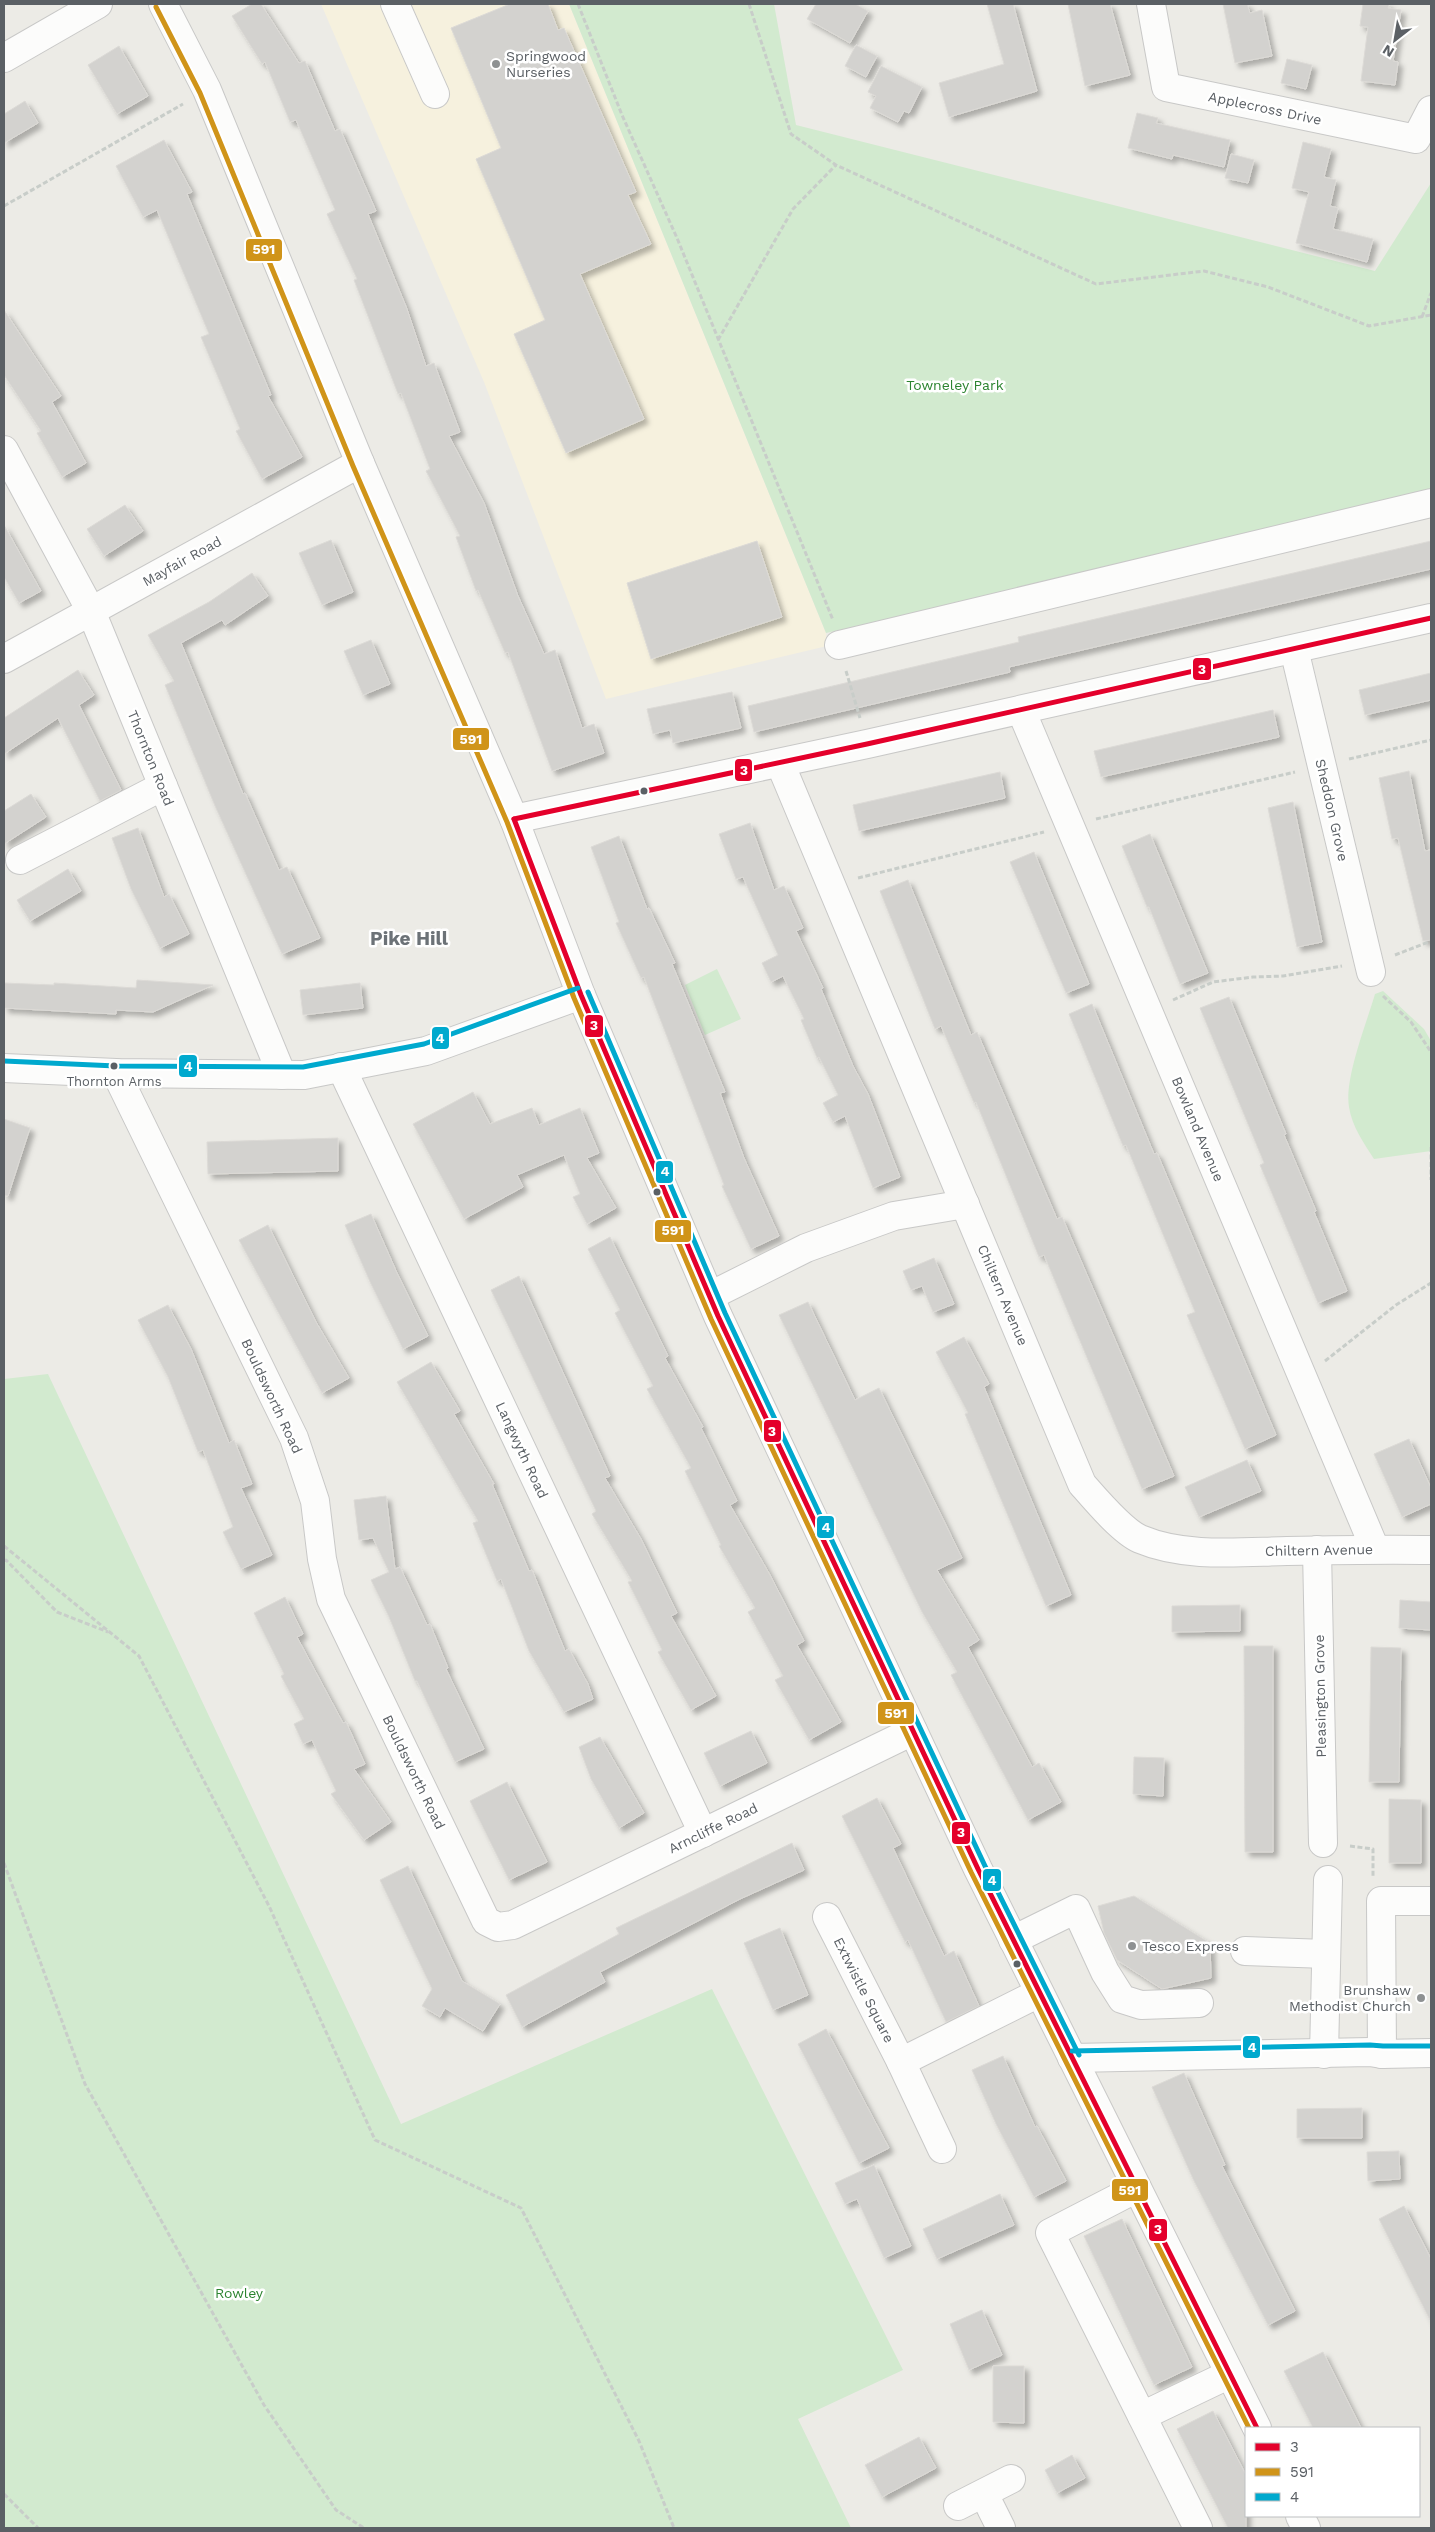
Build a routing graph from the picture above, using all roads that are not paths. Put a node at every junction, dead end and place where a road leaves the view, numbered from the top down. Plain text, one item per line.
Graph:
1 (98, 4) edge
2 (163, 4) edge
3 (396, 4) edge
4 (1151, 4) edge
5 (4, 58) edge
6 (435, 94) dead end
7 (1431, 110) edge
8 (4, 450) edge
9 (360, 463) junction
10 (1431, 503) edge
11 (91, 611) junction
12 (1431, 618) edge
13 (839, 645) road end
14 (1294, 649) junction
15 (4, 659) edge
16 (1021, 710) junction
17 (780, 763) junction
18 (163, 786) junction
19 (514, 819) junction
20 (20, 860) dead end
21 (1370, 966) road end
22 (580, 995) junction
23 (340, 1067) junction
24 (4, 1068) edge
25 (116, 1073) junction
26 (282, 1075) junction
27 (965, 1204) junction
28 (710, 1296) junction
29 (1375, 1549) junction
30 (1317, 1550) junction
31 (1431, 1550) edge
32 (913, 1731) junction
33 (703, 1833) junction
34 (1323, 1842) dead end
35 (1328, 1880) dead end
36 (1431, 1901) edge
37 (827, 1917) dead end
38 (513, 1925) joint
39 (1013, 1940) junction
40 (1245, 1951) dead end
41 (1326, 1954) junction
42 (1039, 1993) junction
43 (1199, 2003) dead end
44 (1431, 2053) edge
45 (1324, 2054) junction
46 (1382, 2054) junction
47 (1072, 2058) junction
48 (900, 2062) junction
49 (942, 2149) dead end
50 (1137, 2188) junction
51 (1230, 2374) junction
52 (1142, 2416) junction
53 (1256, 2427) edge
54 (1011, 2480) dead end
55 (984, 2494) junction
56 (958, 2506) dead end
57 (1001, 2528) edge
58 (1198, 2528) edge

1 - 5 street
2 - 9 street
3 - 6 street
4 - 7 street, Applecross Drive
8 - 11 street, Thornton Road
9 - 11 street, Mayfair Road
9 - 19 street
10 - 13 street
11 - 15 street, Mayfair Road
11 - 18 street, Thornton Road
12 - 14 street
14 - 16 street
14 - 21 street, Sheddon Grove
16 - 17 street
16 - 29 street, Bowland Avenue
17 - 19 street
17 - 27 street, Chiltern Avenue
18 - 20 street
18 - 26 street, Thornton Road
19 - 22 street
22 - 23 street
22 - 28 street
23 - 26 street
23 - 33 street, Langwyth Road
24 - 25 street
25 - 26 street
25 - 38 street, Bouldsworth Road
27 - 28 street
27 - 30 street, Chiltern Avenue
28 - 32 street
29 - 30 street, Chiltern Avenue
29 - 31 street, Chiltern Avenue
30 - 34 street, Pleasington Grove
32 - 33 street, Arncliffe Road
32 - 39 street
33 - 38 street, Arncliffe Road
35 - 41 street
36 - 46 street
37 - 48 street, Extwistle Square
39 - 42 street
39 - 43 street
40 - 41 street
41 - 45 street
42 - 47 street
42 - 48 street
44 - 46 street
45 - 46 street
45 - 47 street
47 - 50 street
48 - 49 street, Extwistle Square
50 - 51 street
50 - 52 street
51 - 52 street
51 - 53 street
52 - 58 street
54 - 55 street
55 - 56 street
55 - 57 street

